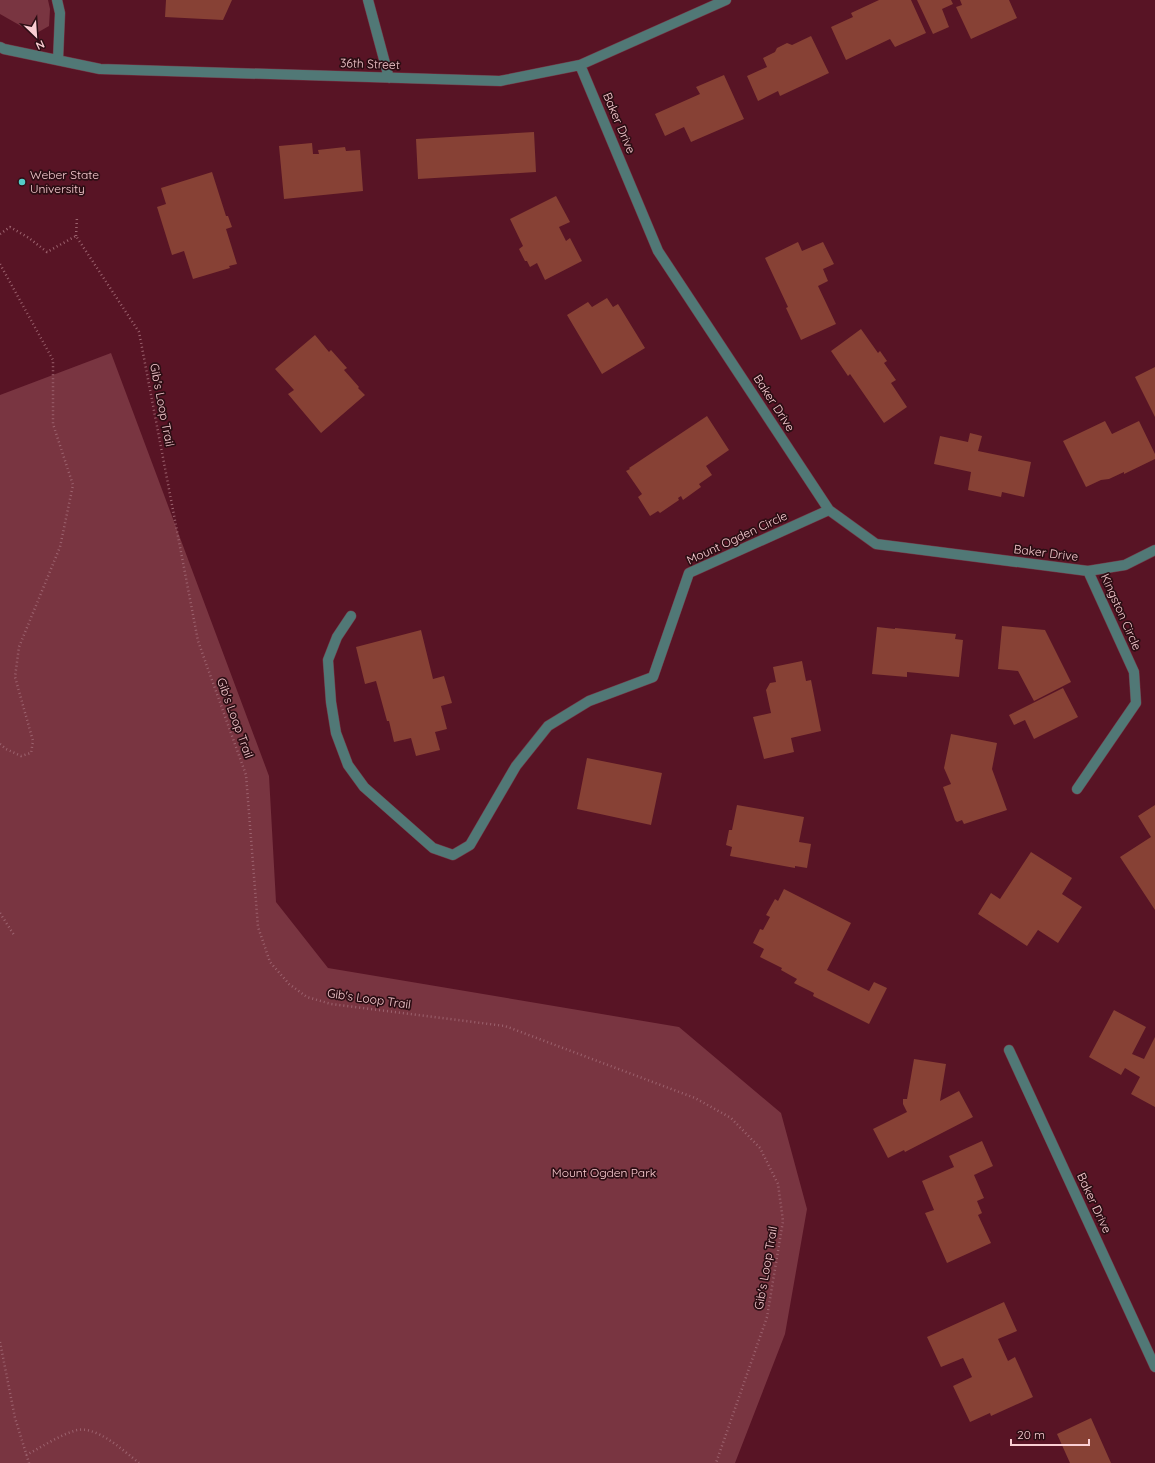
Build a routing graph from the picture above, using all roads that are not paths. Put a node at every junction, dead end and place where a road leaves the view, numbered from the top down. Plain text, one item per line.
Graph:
1 (58, 0) edge
2 (368, 0) edge
3 (726, 0) edge
4 (0, 47) edge
5 (58, 60) junction
6 (580, 65) junction
7 (389, 78) junction
8 (829, 510) junction
9 (1155, 550) edge
10 (1088, 571) junction
11 (351, 616) dead end
12 (1077, 789) dead end
13 (1009, 1050) dead end
14 (1155, 1367) edge

1 - 5 street
2 - 7 street
3 - 6 street, 36th Street
4 - 5 street, 36th Street
5 - 7 street, 36th Street
6 - 7 street, 36th Street
6 - 8 street, Baker Drive
8 - 10 street, Baker Drive
8 - 11 street, Mount Ogden Circle
9 - 10 street, Baker Drive
10 - 12 street, Kingston Circle
13 - 14 street, Baker Drive

